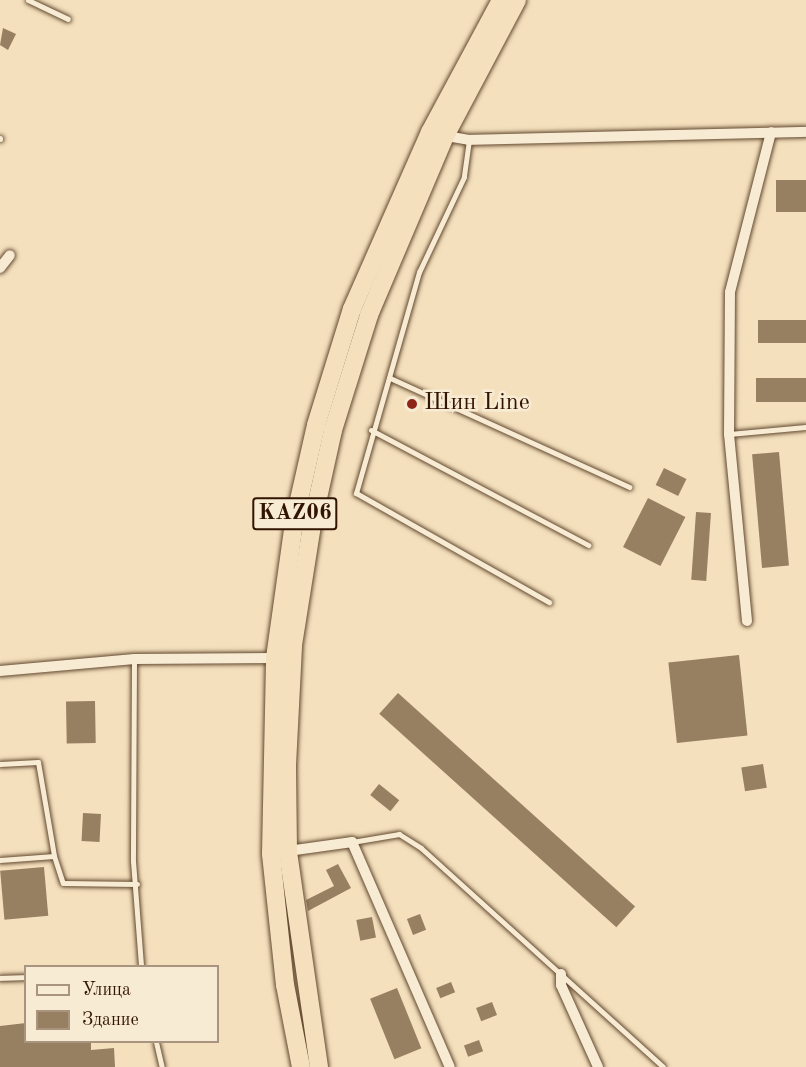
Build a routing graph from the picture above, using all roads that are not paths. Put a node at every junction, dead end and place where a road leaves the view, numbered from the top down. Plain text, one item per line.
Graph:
1 (28, 0) edge
2 (501, 0) edge
3 (517, 0) edge
4 (68, 19) dead end
5 (771, 132) junction
6 (806, 132) edge
7 (437, 134) junction
8 (469, 140) junction
9 (10, 255) dead end
10 (0, 268) edge
11 (390, 378) junction
12 (806, 427) edge
13 (371, 430) junction
14 (729, 435) junction
15 (629, 486) dead end
16 (588, 545) dead end
17 (549, 602) dead end
18 (747, 621) dead end
19 (275, 658) junction
20 (134, 659) junction
21 (0, 670) edge
22 (0, 764) edge
23 (352, 842) junction
24 (288, 851) junction
25 (54, 856) junction
26 (0, 860) edge
27 (137, 884) junction
28 (141, 965) edge
29 (561, 974) junction
30 (24, 977) edge
31 (0, 978) edge
32 (156, 1043) edge
33 (162, 1067) edge
34 (301, 1067) edge
35 (319, 1067) edge
36 (450, 1067) edge
37 (598, 1067) edge
38 (663, 1067) edge

1 - 4 lane
2 - 7 highway, KАZ06
3 - 7 highway, KАZ06
5 - 6 street
5 - 8 street
5 - 14 street
7 - 8 street
7 - 19 highway, KАZ06
7 - 24 highway, KАZ06
8 - 11 lane
9 - 10 street
11 - 13 lane
11 - 15 lane
12 - 14 lane
13 - 16 lane
13 - 17 lane
14 - 18 street
19 - 20 street
19 - 34 highway, KАZ06
20 - 21 street
20 - 27 lane
22 - 25 lane
23 - 24 street
23 - 29 lane
23 - 36 street
24 - 35 highway, KАZ06
25 - 26 lane
25 - 27 lane
27 - 28 lane
29 - 37 street
29 - 38 lane
30 - 31 lane
32 - 33 lane

